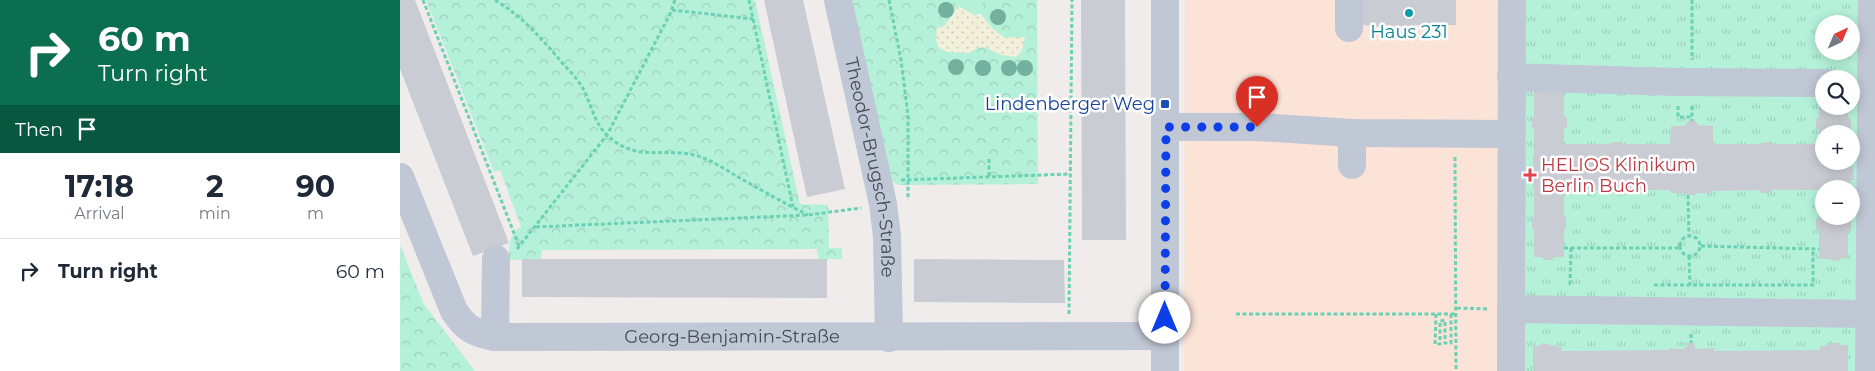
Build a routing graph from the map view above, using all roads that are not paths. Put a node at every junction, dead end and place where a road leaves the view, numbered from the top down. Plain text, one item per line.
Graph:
1 (838, 0) edge
2 (1165, 0) edge
3 (1349, 0) edge
4 (1512, 0) edge
5 (1872, 0) edge
6 (1349, 28) dead end
7 (1511, 78) junction
8 (1815, 83) edge
9 (1866, 83) edge
10 (1166, 127) junction
11 (1352, 133) junction
12 (1511, 134) junction
13 (1352, 165) dead end
14 (400, 177) edge
15 (508, 253) road end
16 (1873, 269) edge
17 (1511, 309) junction
18 (1870, 314) junction
19 (1165, 336) junction
20 (495, 337) junction
21 (889, 338) junction
22 (1871, 370) edge
23 (1165, 371) edge
24 (1511, 371) edge

1 - 21 street, Theodor-Brugsch-Straße
2 - 10 street
3 - 6 street
4 - 7 street
5 - 9 street
7 - 8 street
7 - 12 street
9 - 16 street
10 - 11 street
10 - 19 street
11 - 12 street
11 - 13 street
12 - 17 street
14 - 20 street, Georg-Benjamin-Straße
15 - 20 street
16 - 18 street
17 - 18 street
17 - 24 street
18 - 22 street
19 - 21 street, Georg-Benjamin-Straße
19 - 23 street
20 - 21 street, Georg-Benjamin-Straße

